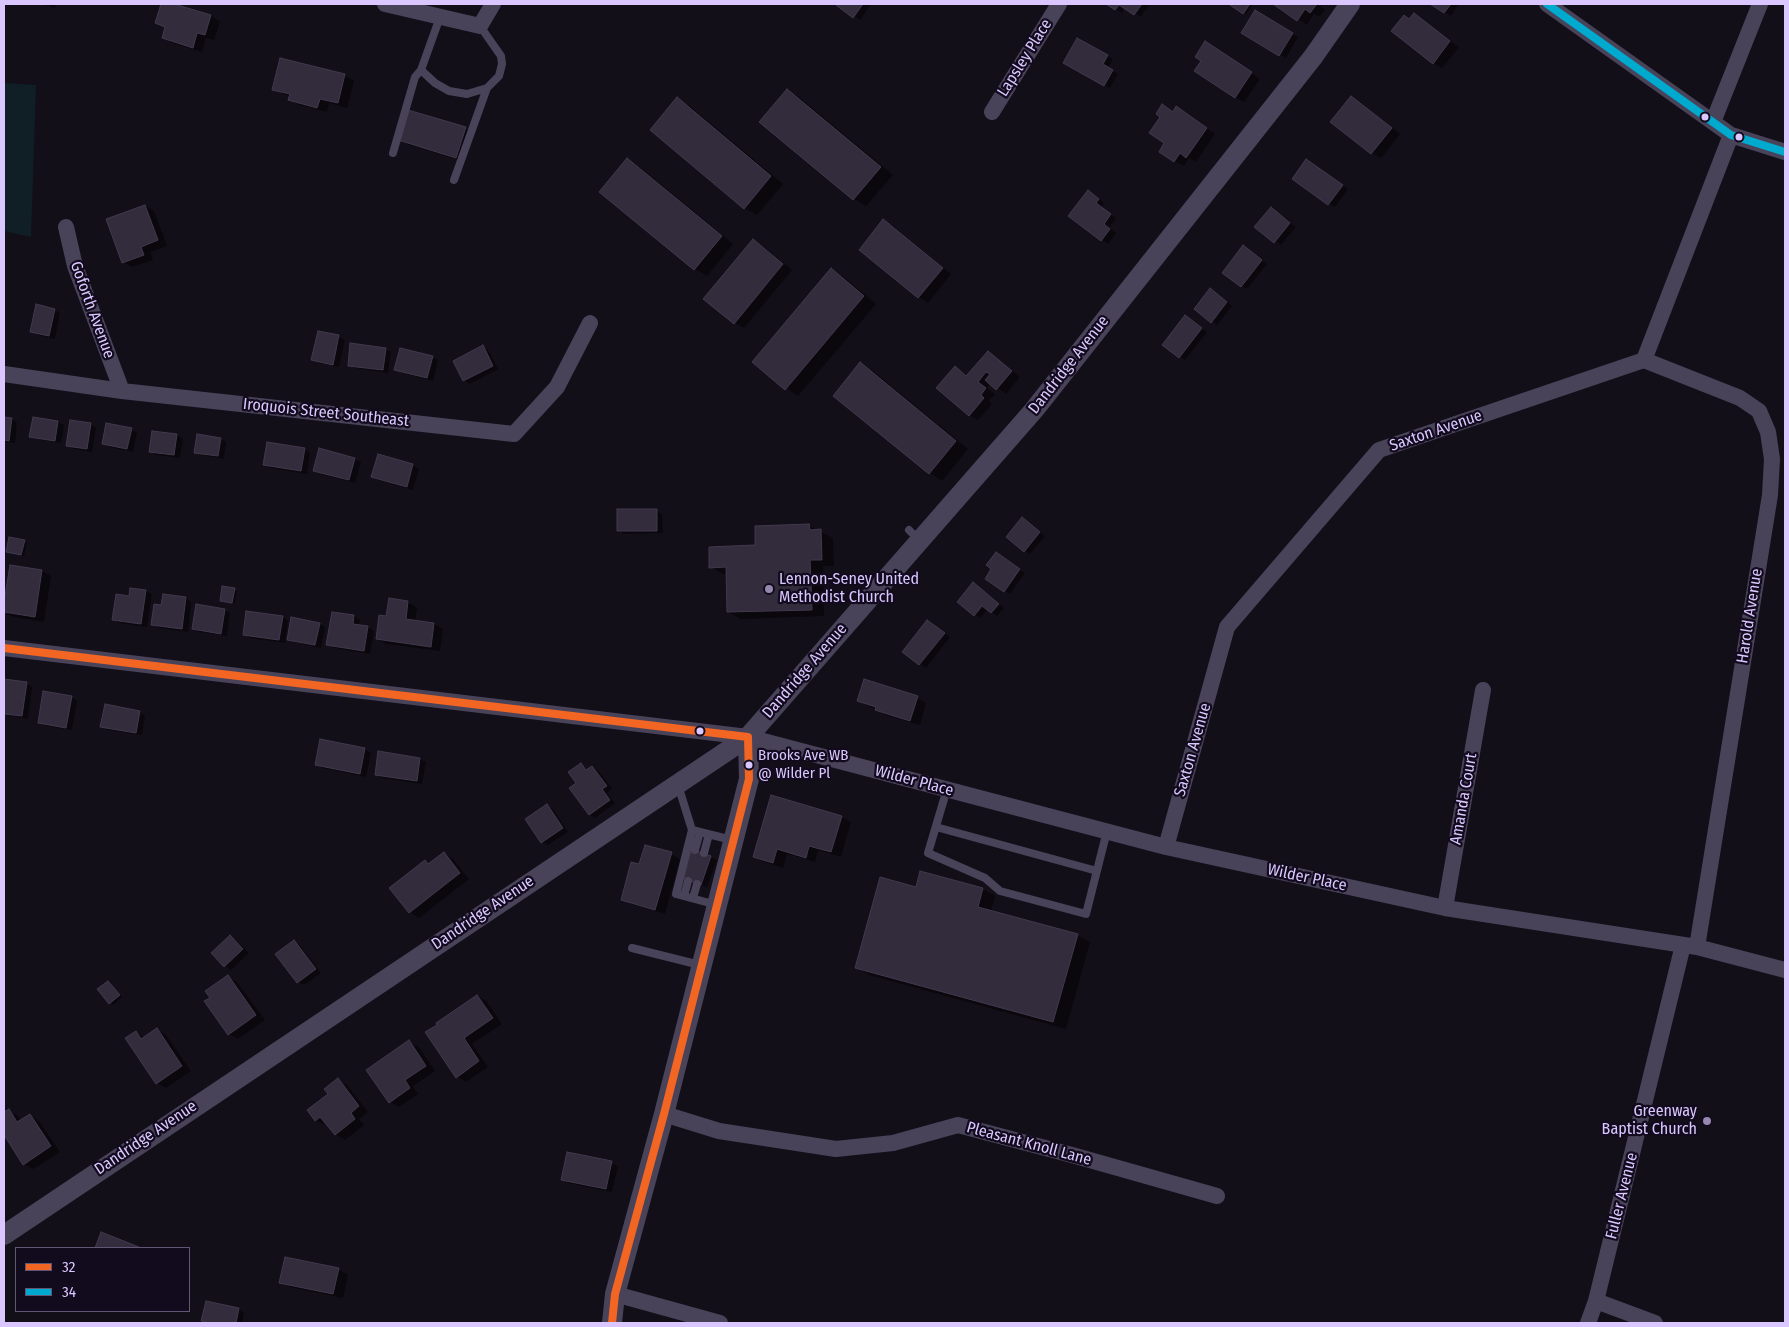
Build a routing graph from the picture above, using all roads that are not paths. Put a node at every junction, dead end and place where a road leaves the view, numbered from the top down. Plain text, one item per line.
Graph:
1 (385, 4) edge
2 (493, 4) edge
3 (1059, 4) edge
4 (1350, 4) edge
5 (1547, 4) edge
6 (1760, 4) edge
7 (431, 11) edge
8 (480, 26) junction
9 (421, 70) junction
10 (487, 88) junction
11 (992, 112) dead end
12 (1713, 122) junction
13 (1731, 135) junction
14 (1785, 152) edge
15 (393, 153) dead end
16 (454, 180) dead end
17 (66, 227) dead end
18 (590, 323) dead end
19 (1644, 360) junction
20 (4, 374) edge
21 (122, 391) junction
22 (4, 648) edge
23 (1483, 690) dead end
24 (748, 737) junction
25 (677, 784) junction
26 (947, 789) junction
27 (936, 827) junction
28 (696, 831) junction
29 (1107, 832) junction
30 (709, 834) junction
31 (734, 840) junction
32 (1166, 847) junction
33 (695, 850) dead end
34 (704, 853) dead end
35 (1097, 870) junction
36 (688, 881) dead end
37 (697, 884) dead end
38 (684, 896) junction
39 (693, 898) junction
40 (717, 904) junction
41 (1445, 908) junction
42 (1690, 946) junction
43 (632, 948) dead end
44 (702, 965) junction
45 (1785, 970) edge
46 (664, 1114) junction
47 (1217, 1196) dead end
48 (4, 1235) edge
49 (615, 1294) junction
50 (1596, 1301) junction
51 (612, 1323) edge
52 (720, 1323) edge
53 (1588, 1323) edge
54 (1655, 1323) edge

1 - 7 street
2 - 8 street
3 - 11 street, Lapsley Place
4 - 24 street, Dandridge Avenue
5 - 12 street
6 - 12 street
7 - 8 street
7 - 9 lane
8 - 10 lane
9 - 10 lane
9 - 15 lane
10 - 16 lane
12 - 13 street
13 - 14 street
13 - 19 street
17 - 21 street, Goforth Avenue
18 - 21 street, Iroquois Street Southeast
19 - 32 street, Saxton Avenue
19 - 42 street, Harold Avenue
20 - 21 street, Iroquois Street Southeast
22 - 24 street, Wilder Place
23 - 41 street, Amanda Court
24 - 25 street, Dandridge Avenue
24 - 26 street, Wilder Place
24 - 31 street
25 - 28 lane
25 - 48 street, Dandridge Avenue
26 - 27 lane
26 - 29 street, Wilder Place
27 - 35 lane
27 - 35 lane
28 - 30 lane
28 - 33 lane
28 - 38 lane
29 - 32 street, Wilder Place
29 - 35 lane
30 - 31 lane
30 - 34 lane
31 - 40 street
32 - 41 street, Wilder Place
36 - 38 lane
37 - 39 lane
38 - 39 lane
39 - 40 lane
40 - 44 street
41 - 42 street, Wilder Place
42 - 45 street, Wilder Place
42 - 50 street, Fuller Avenue
43 - 44 lane
44 - 46 street
46 - 47 street, Pleasant Knoll Lane
46 - 49 street
49 - 51 street
49 - 52 street
50 - 53 street, Fuller Avenue
50 - 54 street

